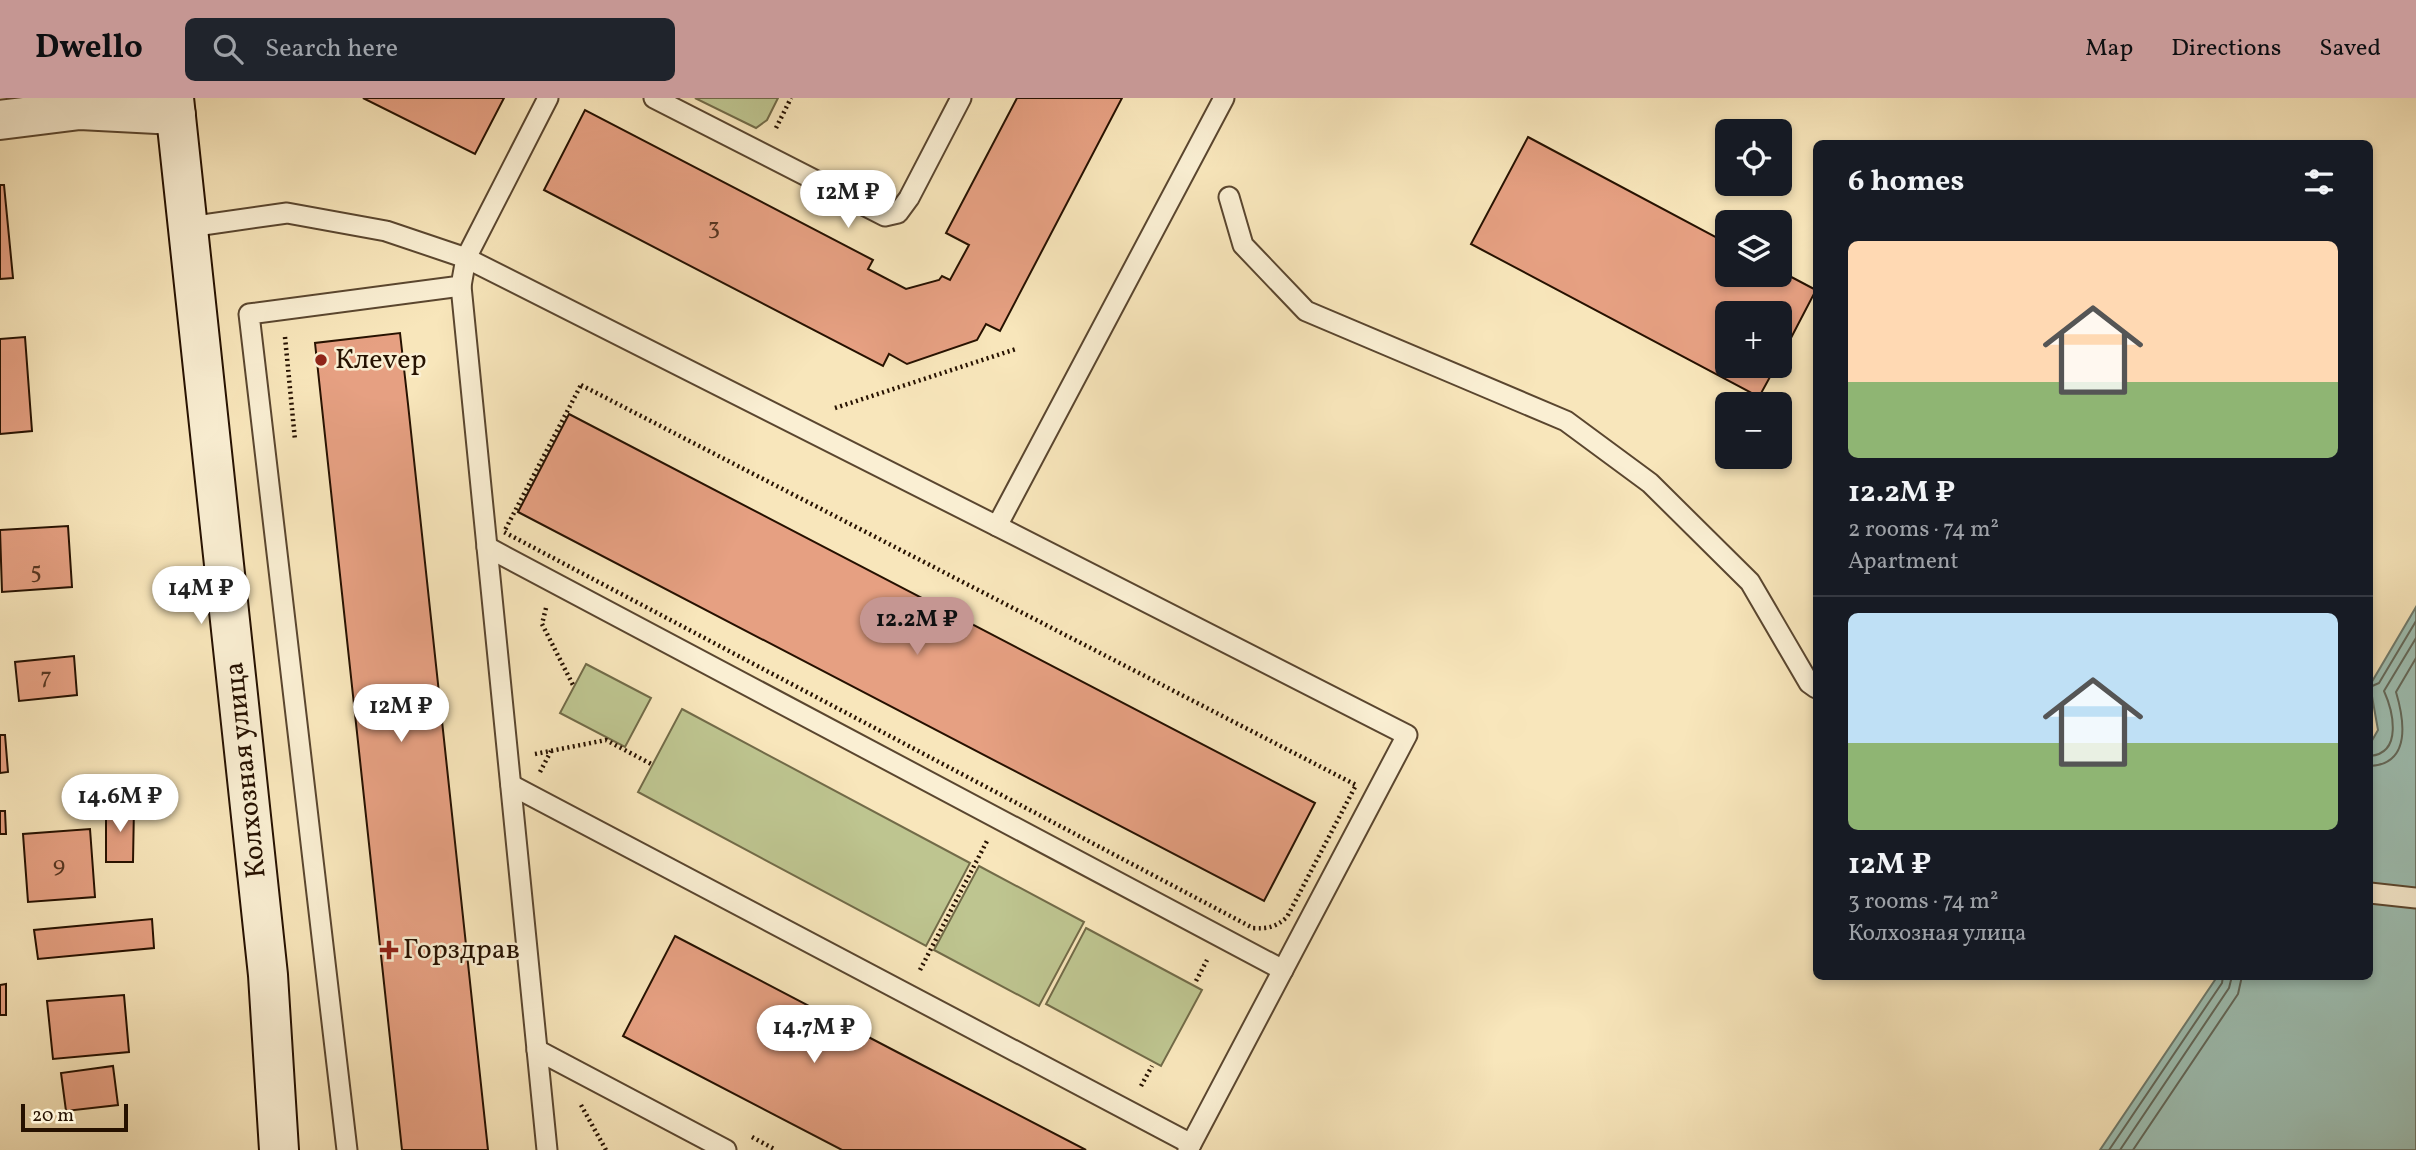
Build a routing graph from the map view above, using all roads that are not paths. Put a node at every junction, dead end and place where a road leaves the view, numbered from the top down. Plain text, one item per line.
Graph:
1 (548, 98) edge
2 (654, 98) edge
3 (961, 98) edge
4 (1224, 98) edge
5 (175, 106) edge
6 (0, 120) edge
7 (1229, 197) dead end
8 (189, 227) junction
9 (466, 258) junction
10 (461, 286) junction
11 (997, 526) junction
12 (487, 547) junction
13 (1813, 686) edge
14 (511, 785) junction
15 (2373, 893) edge
16 (2416, 898) edge
17 (1283, 970) junction
18 (537, 1050) junction
19 (1189, 1147) edge
20 (279, 1150) edge
21 (347, 1150) edge
22 (547, 1150) edge
23 (726, 1150) edge

1 - 9 lane
2 - 3 lane
4 - 11 lane
5 - 6 main road
5 - 8 main road, Колхозная улица
7 - 13 lane
8 - 9 lane
8 - 20 main road, Колхозная улица
9 - 10 lane
9 - 11 lane
10 - 12 lane
10 - 21 lane
11 - 17 lane
12 - 14 lane
12 - 17 lane
14 - 18 lane
14 - 19 lane
15 - 16 lane
17 - 19 lane
18 - 22 lane
18 - 23 lane

